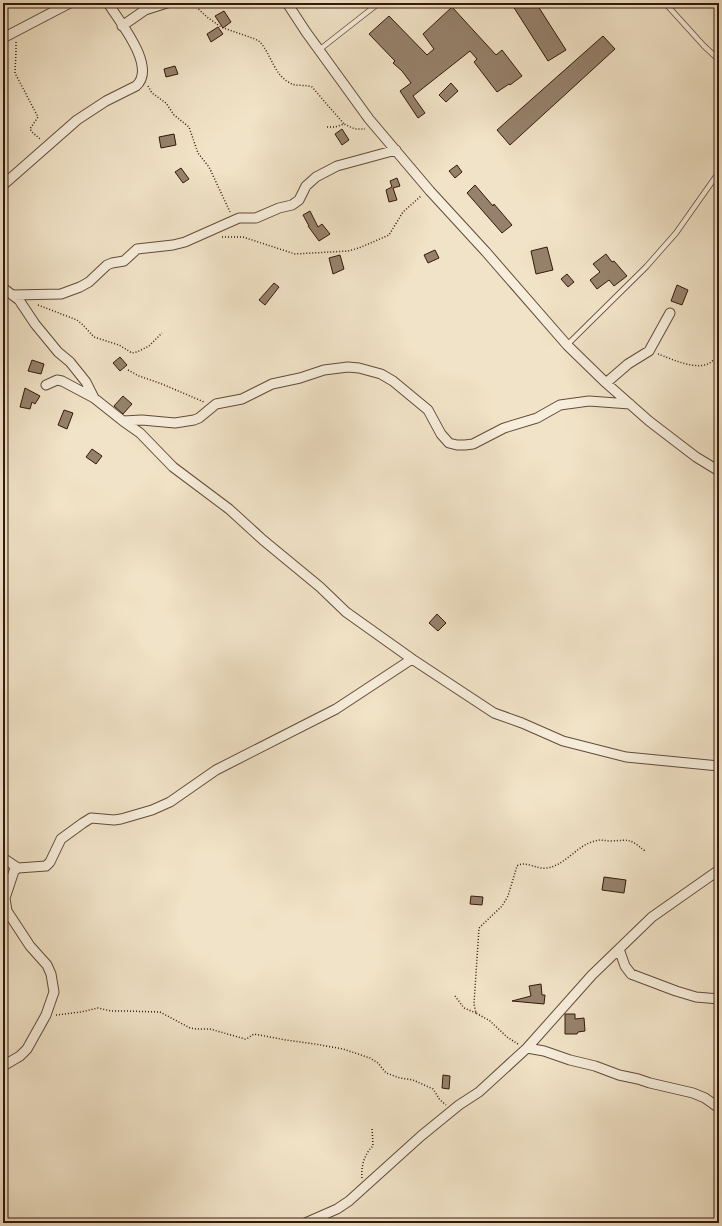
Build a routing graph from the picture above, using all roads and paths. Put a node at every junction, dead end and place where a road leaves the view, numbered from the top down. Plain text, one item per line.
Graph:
1 (70, 3) edge
2 (108, 3) edge
3 (167, 3) edge
4 (192, 3) edge
5 (287, 3) edge
6 (379, 3) edge
7 (665, 3) edge
8 (122, 26) junction
9 (14, 32) junction
10 (3, 38) edge
11 (319, 50) junction
12 (719, 60) edge
13 (143, 76) junction
14 (344, 124) junction
15 (327, 127) dead end
16 (376, 127) junction
17 (47, 146) junction
18 (396, 150) junction
19 (719, 172) edge
20 (3, 185) edge
21 (429, 189) junction
22 (234, 220) junction
23 (216, 237) dead end
24 (3, 288) edge
25 (13, 295) junction
26 (37, 304) dead end
27 (670, 313) dead end
28 (162, 333) dead end
29 (567, 345) junction
30 (649, 350) junction
31 (719, 352) edge
32 (128, 370) dead end
33 (606, 383) junction
34 (46, 385) dead end
35 (94, 398) junction
36 (216, 404) junction
37 (630, 404) junction
38 (123, 421) junction
39 (719, 471) edge
40 (412, 659) junction
41 (719, 766) edge
42 (644, 851) dead end
43 (3, 858) edge
44 (18, 868) junction
45 (719, 870) edge
46 (619, 949) junction
47 (456, 996) dead end
48 (719, 999) edge
49 (476, 1012) junction
50 (46, 1015) junction
51 (527, 1048) junction
52 (3, 1066) edge
53 (456, 1108) junction
54 (719, 1108) edge
55 (372, 1127) dead end
56 (363, 1190) junction
57 (305, 1223) edge

1 - 9 street
2 - 8 street
3 - 8 street
4 - 14 path
5 - 11 street
6 - 11 lane
7 - 12 lane
8 - 13 street
9 - 10 street
9 - 17 path
11 - 16 street
13 - 17 street
13 - 22 path
14 - 15 path
14 - 16 path
16 - 18 street
17 - 20 street
18 - 21 street
18 - 22 street
19 - 29 lane
21 - 23 path
21 - 29 street
22 - 25 street
24 - 25 street
25 - 35 street
26 - 28 path
27 - 30 street
29 - 33 street
30 - 31 path
30 - 33 street
32 - 36 path
33 - 37 street
34 - 35 street
35 - 38 street
36 - 37 street
36 - 38 street
37 - 39 street
38 - 40 street
40 - 41 street
40 - 44 street
42 - 49 path
43 - 44 street
44 - 50 street
45 - 46 street
46 - 48 street
46 - 51 street
47 - 49 path
49 - 51 path
50 - 52 street
50 - 53 path
51 - 53 street
51 - 54 street
53 - 56 street
55 - 56 path
56 - 57 street

